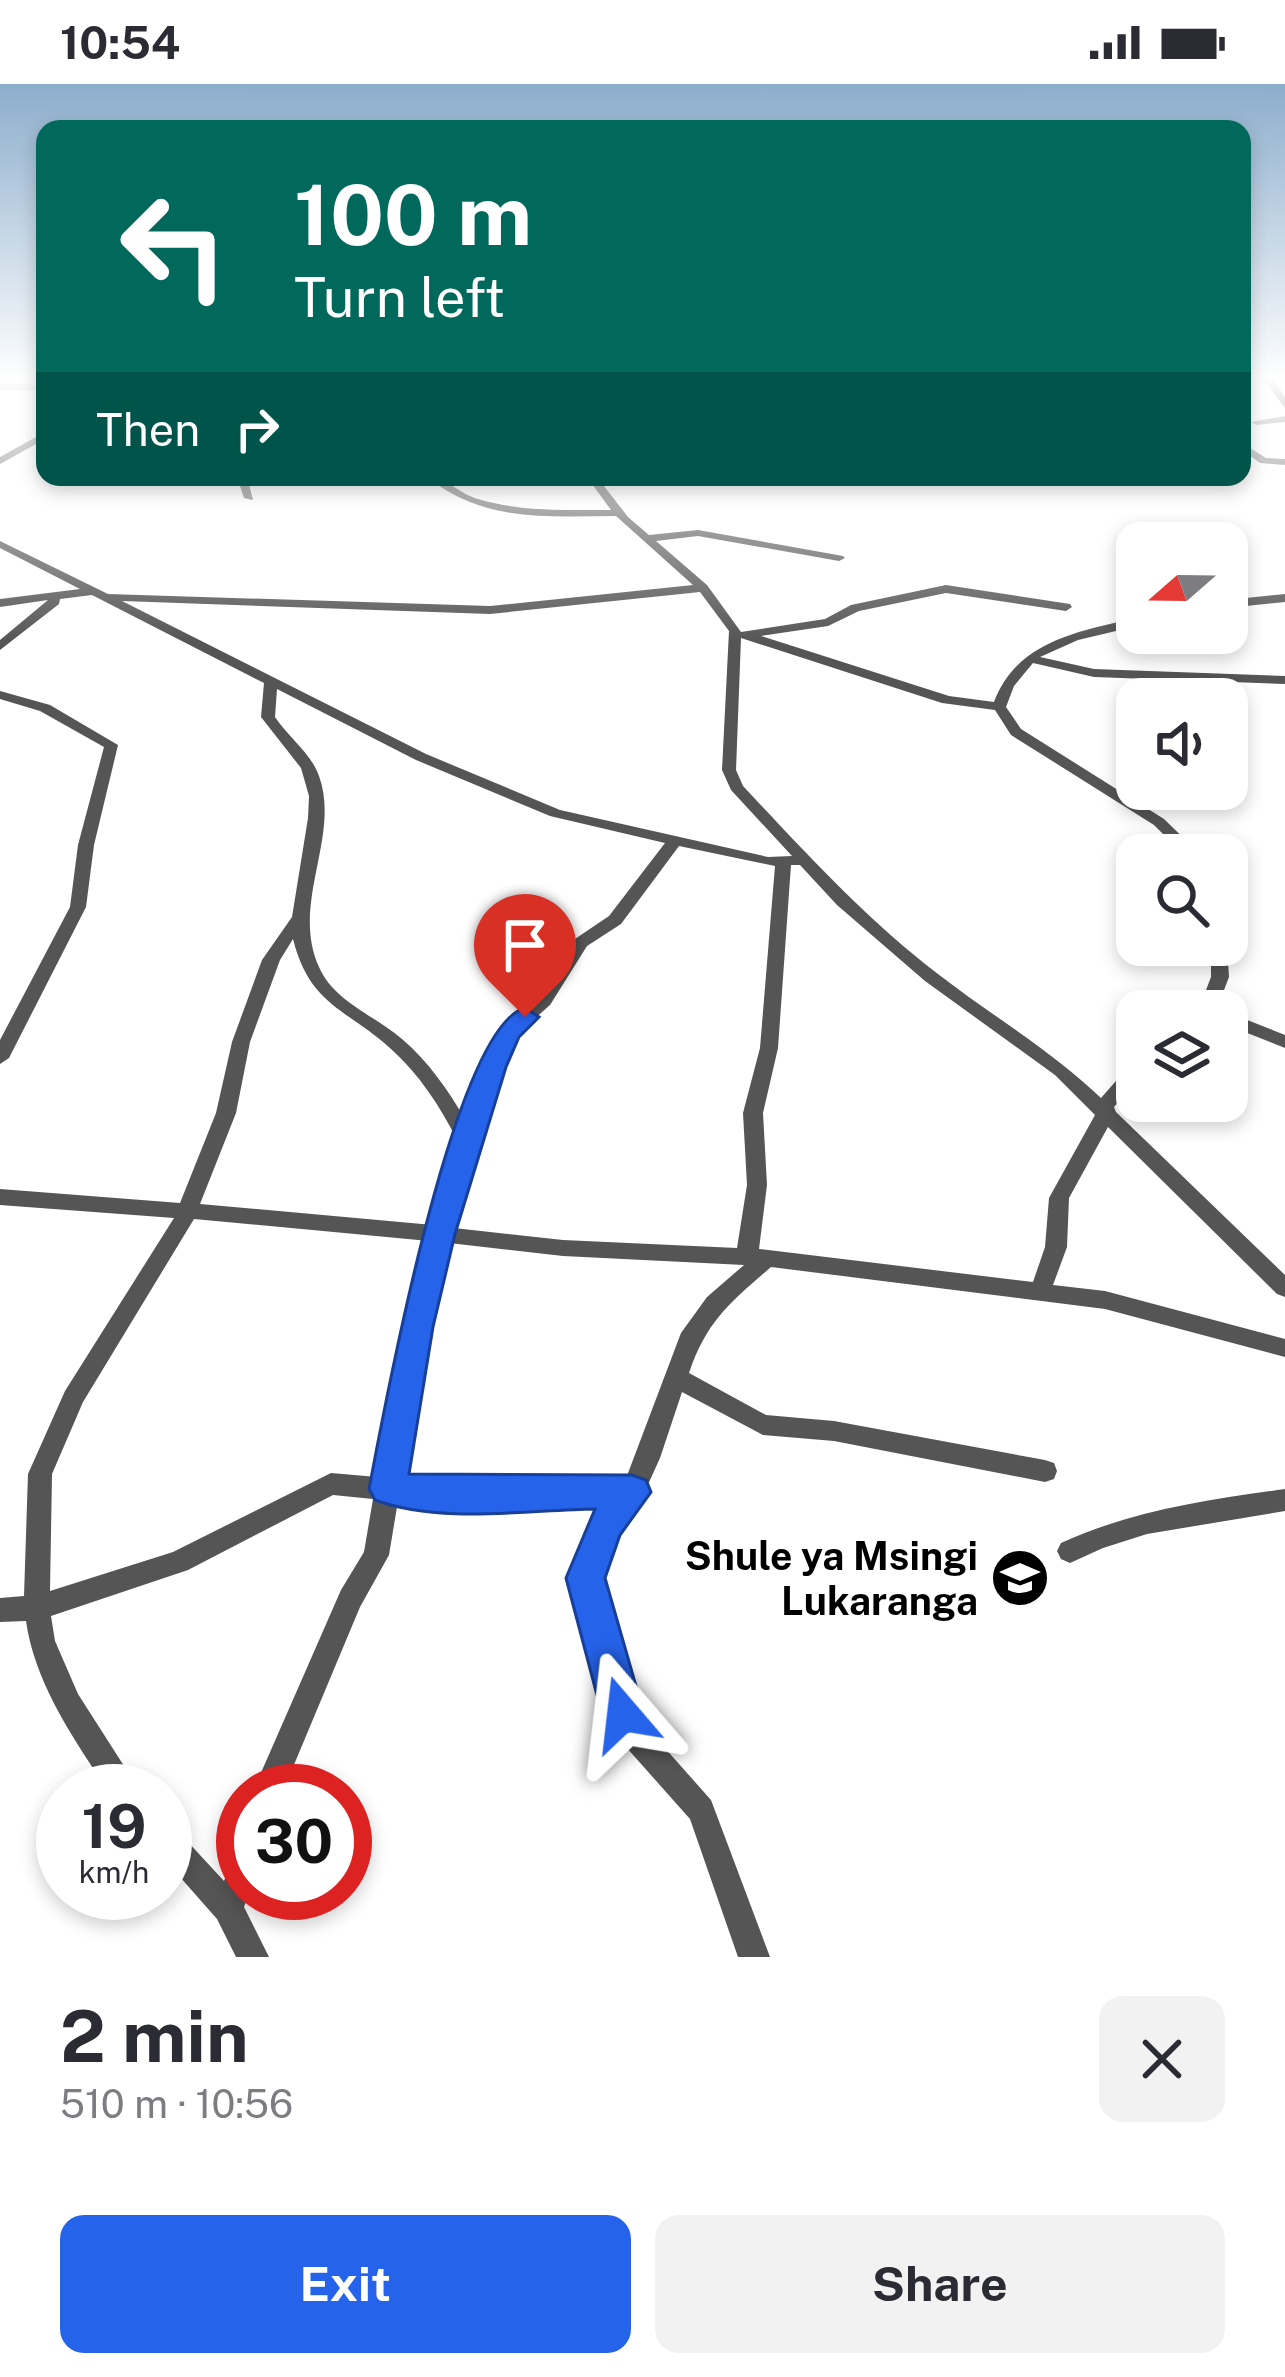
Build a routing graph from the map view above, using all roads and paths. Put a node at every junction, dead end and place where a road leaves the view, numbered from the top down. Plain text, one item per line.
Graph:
1 (245, 486) edge
2 (446, 486) edge
3 (599, 486) edge
4 (249, 498) dead end
5 (619, 514) junction
6 (652, 538) junction
7 (0, 544) edge
8 (839, 558) dead end
9 (704, 588) junction
10 (100, 594) junction
11 (67, 597) junction
12 (1285, 598) edge
13 (1248, 602) edge
14 (0, 603) edge
15 (1066, 607) dead end
16 (1116, 626) edge
17 (740, 633) junction
18 (0, 646) edge
19 (1030, 659) junction
20 (1285, 680) edge
21 (271, 681) junction
22 (0, 695) edge
23 (999, 707) junction
24 (1171, 834) edge
25 (673, 843) junction
26 (792, 862) junction
27 (297, 921) junction
28 (1248, 1027) edge
29 (1285, 1042) edge
30 (0, 1058) edge
31 (1116, 1096) edge
32 (1105, 1110) junction
33 (467, 1140) junction
34 (0, 1196) edge
35 (187, 1212) junction
36 (439, 1234) junction
37 (757, 1257) junction
38 (1285, 1288) edge
39 (1040, 1292) junction
40 (1285, 1348) edge
41 (675, 1377) junction
42 (1045, 1471) dead end
43 (388, 1489) junction
44 (632, 1492) junction
45 (1285, 1500) edge
46 (1070, 1551) dead end
47 (37, 1608) junction
48 (0, 1610) edge
49 (108, 1764) edge
50 (280, 1764) edge
51 (192, 1868) edge
52 (216, 1895) edge
53 (234, 1920) edge
54 (254, 1957) edge
55 (754, 1957) edge

1 - 4 street
2 - 5 street
3 - 5 street
5 - 6 street
6 - 8 street
6 - 9 street
7 - 10 street
9 - 10 street
9 - 17 street
10 - 11 street
10 - 21 street
11 - 14 street
11 - 18 street
12 - 13 street
15 - 17 street
16 - 19 street
17 - 23 street
17 - 26 street
19 - 20 street
19 - 23 street
21 - 25 street
21 - 27 street
22 - 30 street
23 - 24 street
25 - 26 street
25 - 33 street
26 - 32 street
26 - 37 street
27 - 33 street
27 - 35 street
28 - 29 street
31 - 32 street
32 - 38 street
32 - 39 street
33 - 36 street
34 - 35 street
35 - 36 street
35 - 47 street
36 - 37 street
36 - 43 street
37 - 39 street
37 - 41 street
39 - 40 street
41 - 42 street
41 - 44 street
43 - 44 street
43 - 47 street
43 - 50 street
44 - 55 street
45 - 46 street
47 - 48 street
47 - 49 street
51 - 52 street
53 - 54 street

